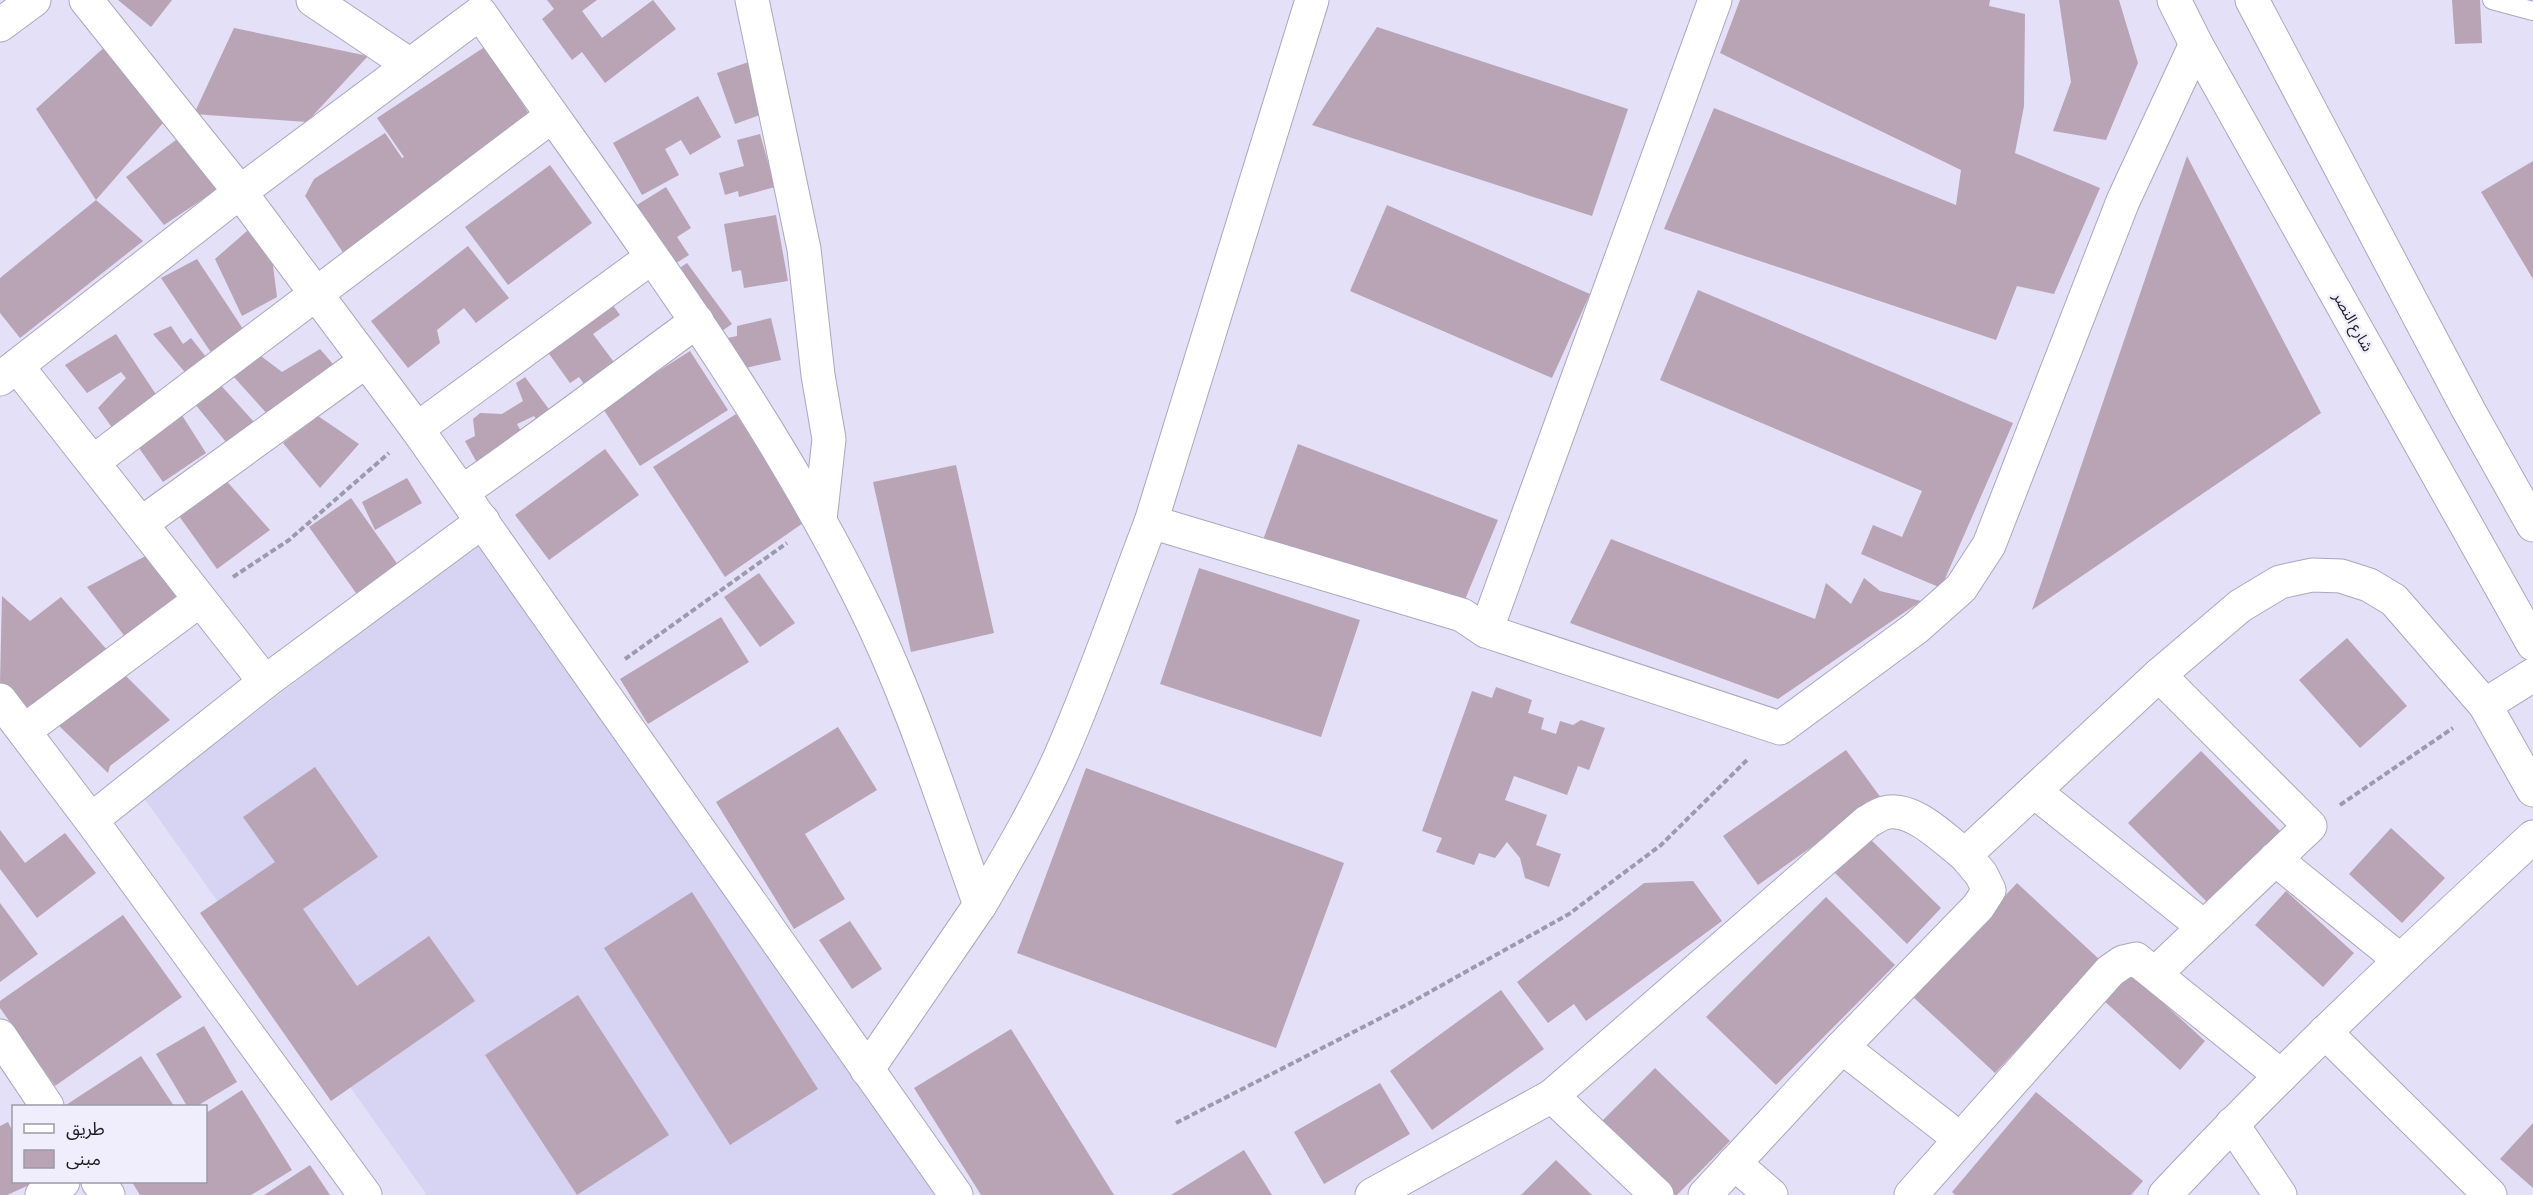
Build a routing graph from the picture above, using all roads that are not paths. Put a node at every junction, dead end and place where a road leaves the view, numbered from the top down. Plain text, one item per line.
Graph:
1 (34, 0) edge
2 (86, 0) edge
3 (313, 0) edge
4 (752, 0) edge
5 (1312, 0) edge
6 (1715, 0) edge
7 (2174, 0) edge
8 (2252, 0) edge
9 (2492, 0) edge
10 (2533, 11) edge
11 (0, 25) edge
12 (2196, 44) junction
13 (410, 66) junction
14 (552, 116) junction
15 (240, 192) junction
16 (652, 257) junction
17 (316, 294) junction
18 (698, 321) junction
19 (366, 361) junction
20 (8, 372) edge
21 (417, 429) junction
22 (93, 462) junction
23 (462, 492) junction
24 (820, 520) junction
25 (483, 521) junction
26 (1150, 522) junction
27 (142, 523) junction
28 (2533, 525) edge
29 (200, 600) junction
30 (1486, 631) junction
31 (2533, 644) edge
32 (2159, 675) junction
33 (2533, 675) edge
34 (265, 682) junction
35 (0, 700) edge
36 (2486, 705) junction
37 (24, 731) junction
38 (2533, 790) edge
39 (2035, 792) junction
40 (91, 820) junction
41 (2533, 837) edge
42 (1965, 855) junction
43 (2275, 859) junction
44 (980, 905) junction
45 (2204, 927) junction
46 (2400, 960) junction
47 (2156, 974) junction
48 (2325, 1032) junction
49 (0, 1036) edge
50 (1842, 1047) junction
51 (867, 1070) junction
52 (2281, 1076) junction
53 (1552, 1096) junction
54 (46, 1105) edge
55 (2232, 1124) junction
56 (1960, 1139) junction
57 (1734, 1163) junction
58 (61, 1183) edge
59 (42, 1195) edge
60 (365, 1195) edge
61 (956, 1195) edge
62 (1372, 1195) edge
63 (1657, 1195) edge
64 (1704, 1195) edge
65 (1771, 1195) edge
66 (1911, 1195) edge
67 (2165, 1195) edge
68 (2280, 1195) edge
69 (2490, 1195) edge

1 - 11 street
2 - 15 street
3 - 13 street
4 - 24 street
5 - 26 street
6 - 30 street
7 - 12 street, شارع النصر
8 - 28 street
9 - 10 lane
12 - 30 street
12 - 31 street, شارع النصر
13 - 14 street
13 - 15 street
14 - 16 street
14 - 17 street
15 - 17 street
15 - 20 street
16 - 18 street
16 - 21 street
17 - 19 street
17 - 22 street
18 - 23 street
18 - 24 street
19 - 21 street
19 - 27 street
20 - 22 street
21 - 23 street
22 - 27 street
23 - 25 street
24 - 44 street
25 - 34 street
25 - 51 street
26 - 30 street
26 - 44 street
27 - 29 street
29 - 34 street
29 - 37 street
32 - 36 street
32 - 39 street
32 - 43 street
33 - 36 street
34 - 40 street
35 - 37 street
36 - 38 street
37 - 40 street
39 - 42 street
39 - 45 street
40 - 60 street
41 - 46 street
42 - 50 street
42 - 53 street
43 - 45 street
43 - 46 street
44 - 51 street
45 - 47 street
46 - 48 street
47 - 52 street
47 - 56 street
48 - 52 street
48 - 69 street
49 - 54 street
50 - 56 street
50 - 57 street
51 - 61 street
52 - 55 street
53 - 62 street
53 - 63 street
55 - 67 street
55 - 68 street
56 - 66 street
57 - 64 street
57 - 65 street
58 - 59 street

